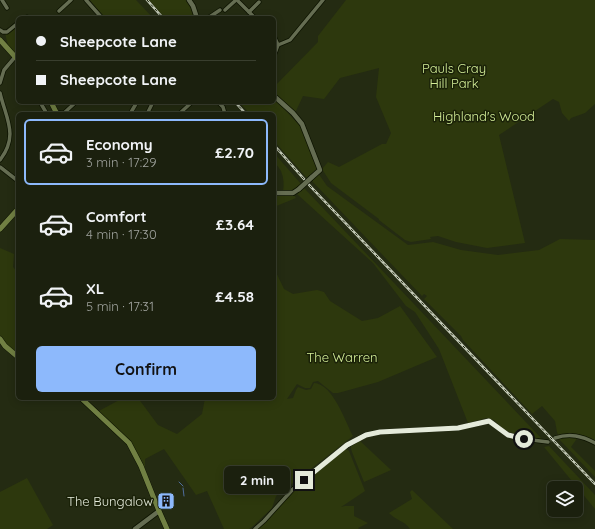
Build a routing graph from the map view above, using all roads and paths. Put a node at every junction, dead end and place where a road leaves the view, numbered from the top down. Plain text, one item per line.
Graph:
1 (2, 0) edge
2 (71, 0) edge
3 (86, 0) edge
4 (189, 0) edge
5 (237, 0) edge
6 (323, 0) edge
7 (259, 2) dead end
8 (7, 5) dead end
9 (220, 10) dead end
10 (225, 10) dead end
11 (59, 11) dead end
12 (249, 12) junction
13 (99, 16) edge
14 (196, 16) edge
15 (211, 16) edge
16 (253, 16) edge
17 (16, 25) edge
18 (0, 30) edge
19 (0, 40) edge
20 (276, 40) edge
21 (278, 45) junction
22 (276, 50) edge
23 (16, 58) edge
24 (16, 60) edge
25 (0, 78) edge
26 (0, 83) edge
27 (0, 93) edge
28 (276, 98) edge
29 (74, 104) edge
30 (190, 104) edge
31 (66, 112) edge
32 (181, 112) edge
33 (0, 160) edge
34 (0, 166) edge
35 (16, 179) edge
36 (276, 193) edge
37 (16, 211) edge
38 (0, 229) edge
39 (0, 339) edge
40 (16, 355) edge
41 (83, 400) edge
42 (555, 438) tunnel mouth
43 (548, 442) tunnel mouth
44 (595, 443) edge
45 (158, 511) junction
46 (161, 517) junction
47 (152, 518) junction
48 (135, 529) edge
49 (167, 529) edge
50 (255, 529) edge

1 - 8 street
2 - 11 street
3 - 13 street
4 - 14 street
5 - 10 street
5 - 12 street
6 - 21 street
7 - 12 street
9 - 15 street
12 - 16 street
17 - 18 street
19 - 23 main road
20 - 21 street
21 - 22 street
24 - 25 street
25 - 26 street
27 - 33 street
28 - 36 street, bridge
29 - 31 street
30 - 32 street
34 - 35 street
37 - 38 main road
39 - 40 main road
41 - 45 main road
42 - 44 street
43 - 50 street
45 - 46 main road
45 - 47 street
46 - 47 street
46 - 49 main road
47 - 48 street

